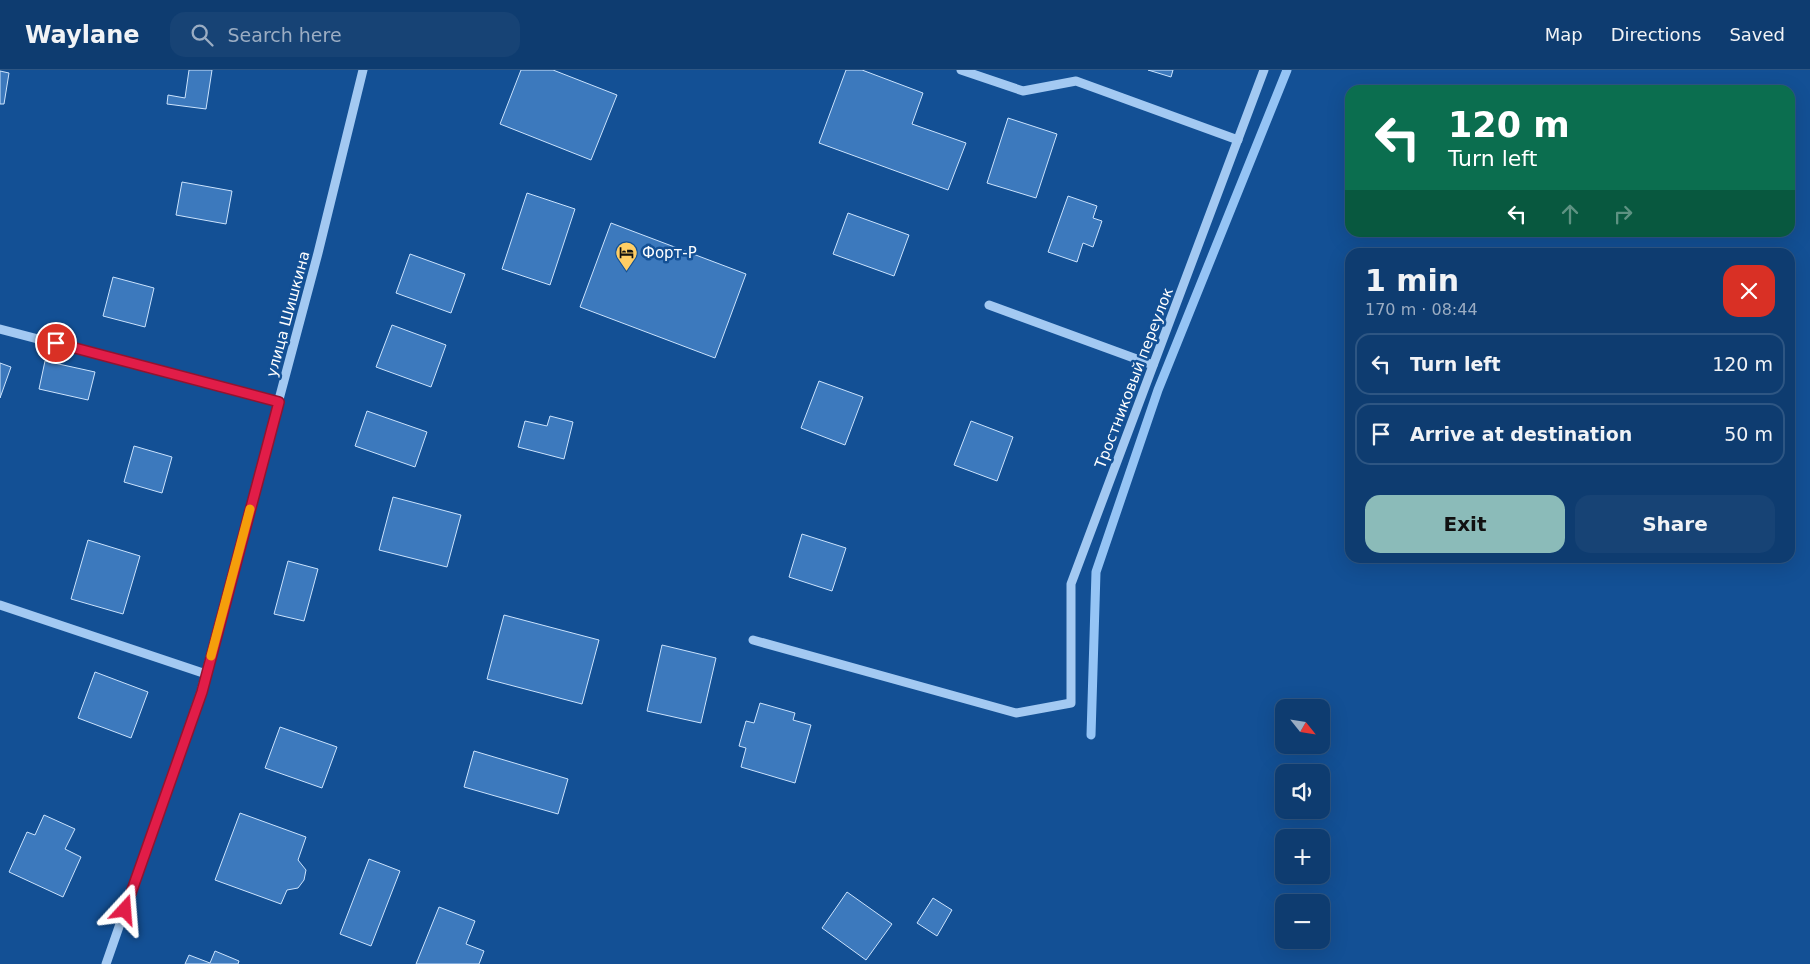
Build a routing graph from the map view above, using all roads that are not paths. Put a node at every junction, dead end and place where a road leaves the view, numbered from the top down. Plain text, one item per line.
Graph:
1 (363, 70) edge
2 (961, 70) edge
3 (1264, 70) edge
4 (1238, 140) junction
5 (989, 305) dead end
6 (0, 329) edge
7 (1153, 365) junction
8 (279, 402) junction
9 (0, 605) edge
10 (753, 640) dead end
11 (206, 674) junction
12 (106, 964) edge

1 - 8 street, улица Шишкина
2 - 4 street
3 - 4 street, Тростниковый переулок
4 - 7 street, Тростниковый переулок
5 - 7 street
6 - 8 street
7 - 10 street, Тростниковый переулок
8 - 11 street, улица Шишкина
9 - 11 street
11 - 12 street, улица Шишкина

